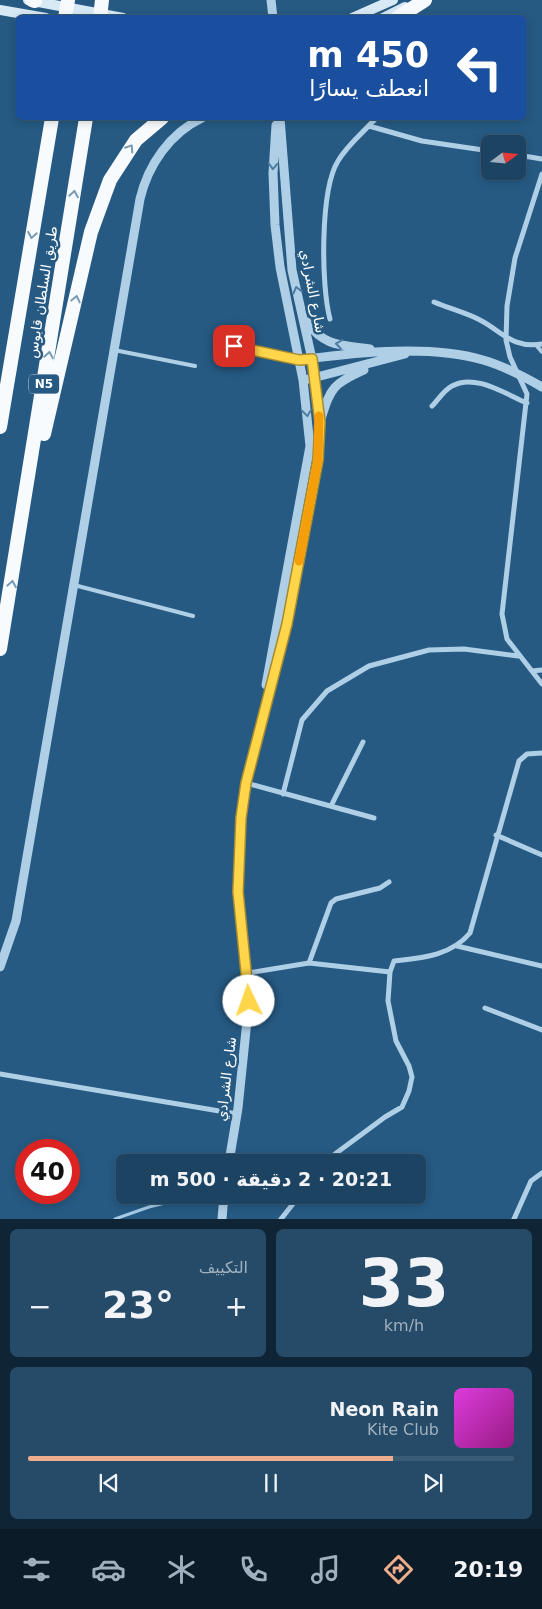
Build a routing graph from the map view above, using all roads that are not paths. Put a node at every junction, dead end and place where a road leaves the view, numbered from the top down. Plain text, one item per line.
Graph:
1 (31, 0) edge
2 (61, 0) edge
3 (68, 0) edge
4 (102, 0) edge
5 (271, 0) edge
6 (393, 0) edge
7 (421, 0) edge
8 (425, 0) edge
9 (0, 10) edge
10 (29, 15) edge
11 (60, 15) edge
12 (66, 15) edge
13 (100, 15) edge
14 (108, 15) edge
15 (273, 15) edge
16 (359, 15) edge
17 (389, 15) edge
18 (402, 15) edge
19 (52, 120) edge
20 (86, 120) edge
21 (160, 120) edge
22 (198, 120) edge
23 (279, 120) edge
24 (279, 120) edge
25 (374, 120) edge
26 (369, 126) junction
27 (481, 150) edge
28 (526, 156) edge
29 (542, 159) edge
30 (542, 174) edge
31 (434, 302) dead end
32 (304, 318) junction
33 (330, 319) dead end
34 (506, 340) junction
35 (539, 345) edge
36 (234, 346) dead end
37 (114, 350) junction
38 (385, 351) junction
39 (542, 352) edge
40 (410, 353) junction
41 (312, 359) junction
42 (299, 360) junction
43 (385, 361) junction
44 (195, 366) dead end
45 (516, 372) junction
46 (315, 378) junction
47 (303, 380) junction
48 (542, 387) edge
49 (527, 403) junction
50 (2, 405) edge
51 (432, 406) dead end
52 (320, 422) junction
53 (0, 427) edge
54 (20, 534) junction
55 (72, 585) junction
56 (192, 616) dead end
57 (0, 649) edge
58 (518, 656) junction
59 (542, 670) edge
60 (532, 671) junction
61 (542, 684) edge
62 (259, 732) junction
63 (363, 742) dead end
64 (542, 753) edge
65 (246, 783) junction
66 (283, 794) junction
67 (331, 806) junction
68 (374, 818) dead end
69 (496, 835) junction
70 (542, 855) edge
71 (389, 882) dead end
72 (457, 946) junction
73 (310, 963) junction
74 (542, 966) edge
75 (0, 967) edge
76 (390, 972) junction
77 (248, 973) junction
78 (485, 1008) dead end
79 (542, 1030) edge
80 (0, 1074) edge
81 (237, 1114) junction
82 (230, 1154) edge
83 (337, 1154) edge
84 (542, 1173) edge
85 (223, 1204) edge
86 (293, 1204) edge
87 (222, 1219) edge
88 (281, 1219) edge
89 (514, 1219) edge

1 - 14 main road
2 - 11 highway
3 - 12 highway
4 - 13 highway
5 - 15 street
6 - 16 main road
7 - 17 main road
8 - 18 highway
9 - 10 main road
19 -> 50 highway, طريق السلطان قابوس / N5
54 -> 20 highway, طريق السلطان قابوس / N5
54 -> 21 highway
22 - 37 street
32 -> 23 street, شارع الشرادي
24 -> 42 street, شارع الشرادي
25 - 26 street
26 - 27 street
26 - 33 street
28 - 29 street
30 - 34 street
31 - 34 street
38 -> 32 street
32 - 41 street, شارع الشرادي
34 - 35 street
34 - 45 street
35 - 39 lane
36 - 42 lane
37 - 44 lane
37 - 55 street
38 - 40 street
38 - 41 street
40 - 43 street
40 - 45 street
41 - 42 street
41 - 46 street, شارع الشرادي
42 - 47 street, شارع الشرادي
43 - 46 street
43 - 52 street
45 - 48 street
45 - 49 street
46 - 47 street
46 - 52 street, شارع الشرادي
47 -> 62 street, شارع الشرادي
49 - 51 street
49 - 58 street
50 - 53 highway, طريق السلطان قابوس / N5
52 - 62 street, شارع الشرادي
57 -> 54 highway, طريق السلطان قابوس / N5
55 - 56 lane
55 - 75 street
58 - 60 street
58 - 66 street
59 - 60 street
60 - 61 street
62 - 65 street, شارع الشرادي
63 - 67 street
64 - 69 street
65 - 66 street
65 - 77 street, شارع الشرادي
66 - 67 street
67 - 68 street
69 - 70 street
69 - 72 street
71 - 73 street
72 - 74 street
72 - 76 street
73 - 76 street
73 - 77 street
76 - 83 street
77 - 81 street, شارع الشرادي
78 - 79 street
80 - 81 street
81 - 82 street, شارع الشرادي
84 - 89 street
85 - 87 street
86 - 88 street

